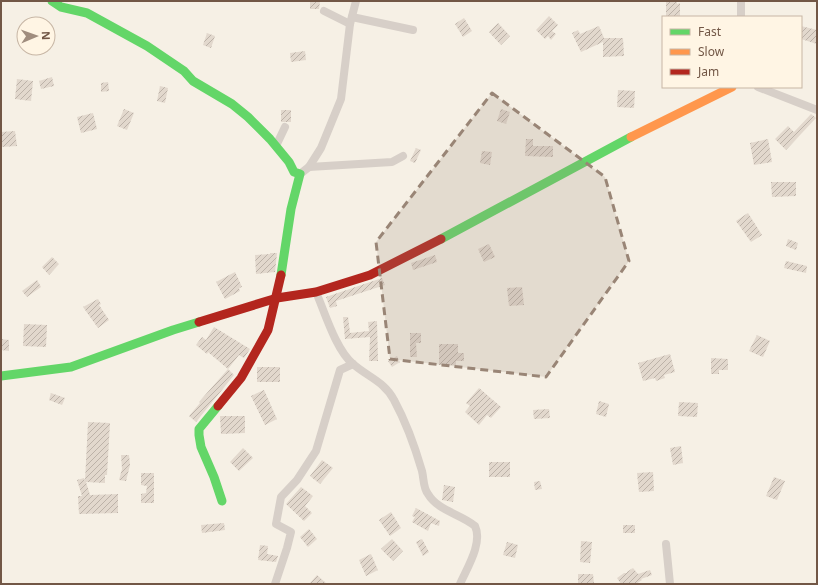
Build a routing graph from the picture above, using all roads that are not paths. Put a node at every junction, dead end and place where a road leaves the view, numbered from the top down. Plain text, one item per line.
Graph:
1 (52, 1) edge
2 (356, 1) edge
3 (741, 1) edge
4 (324, 11) dead end
5 (742, 16) edge
6 (351, 20) junction
7 (413, 30) dead end
8 (730, 88) edge
9 (761, 88) edge
10 (817, 110) edge
11 (285, 128) dead end
12 (276, 146) junction
13 (403, 156) dead end
14 (309, 167) junction
15 (300, 174) junction
16 (316, 292) junction
17 (277, 298) junction
18 (353, 364) junction
19 (1, 376) edge
20 (222, 502) dead end
21 (666, 544) dead end
22 (275, 584) edge
23 (460, 584) edge
24 (670, 584) edge

1 - 12 street
2 - 6 street
3 - 5 street
4 - 6 street
6 - 7 street
6 - 14 street
8 - 16 street
9 - 10 street
11 - 12 street
12 - 15 street
13 - 14 street
14 - 15 street
15 - 17 street
16 - 17 street
16 - 18 street
17 - 19 street
17 - 20 street
18 - 22 street
18 - 23 street
21 - 24 street

